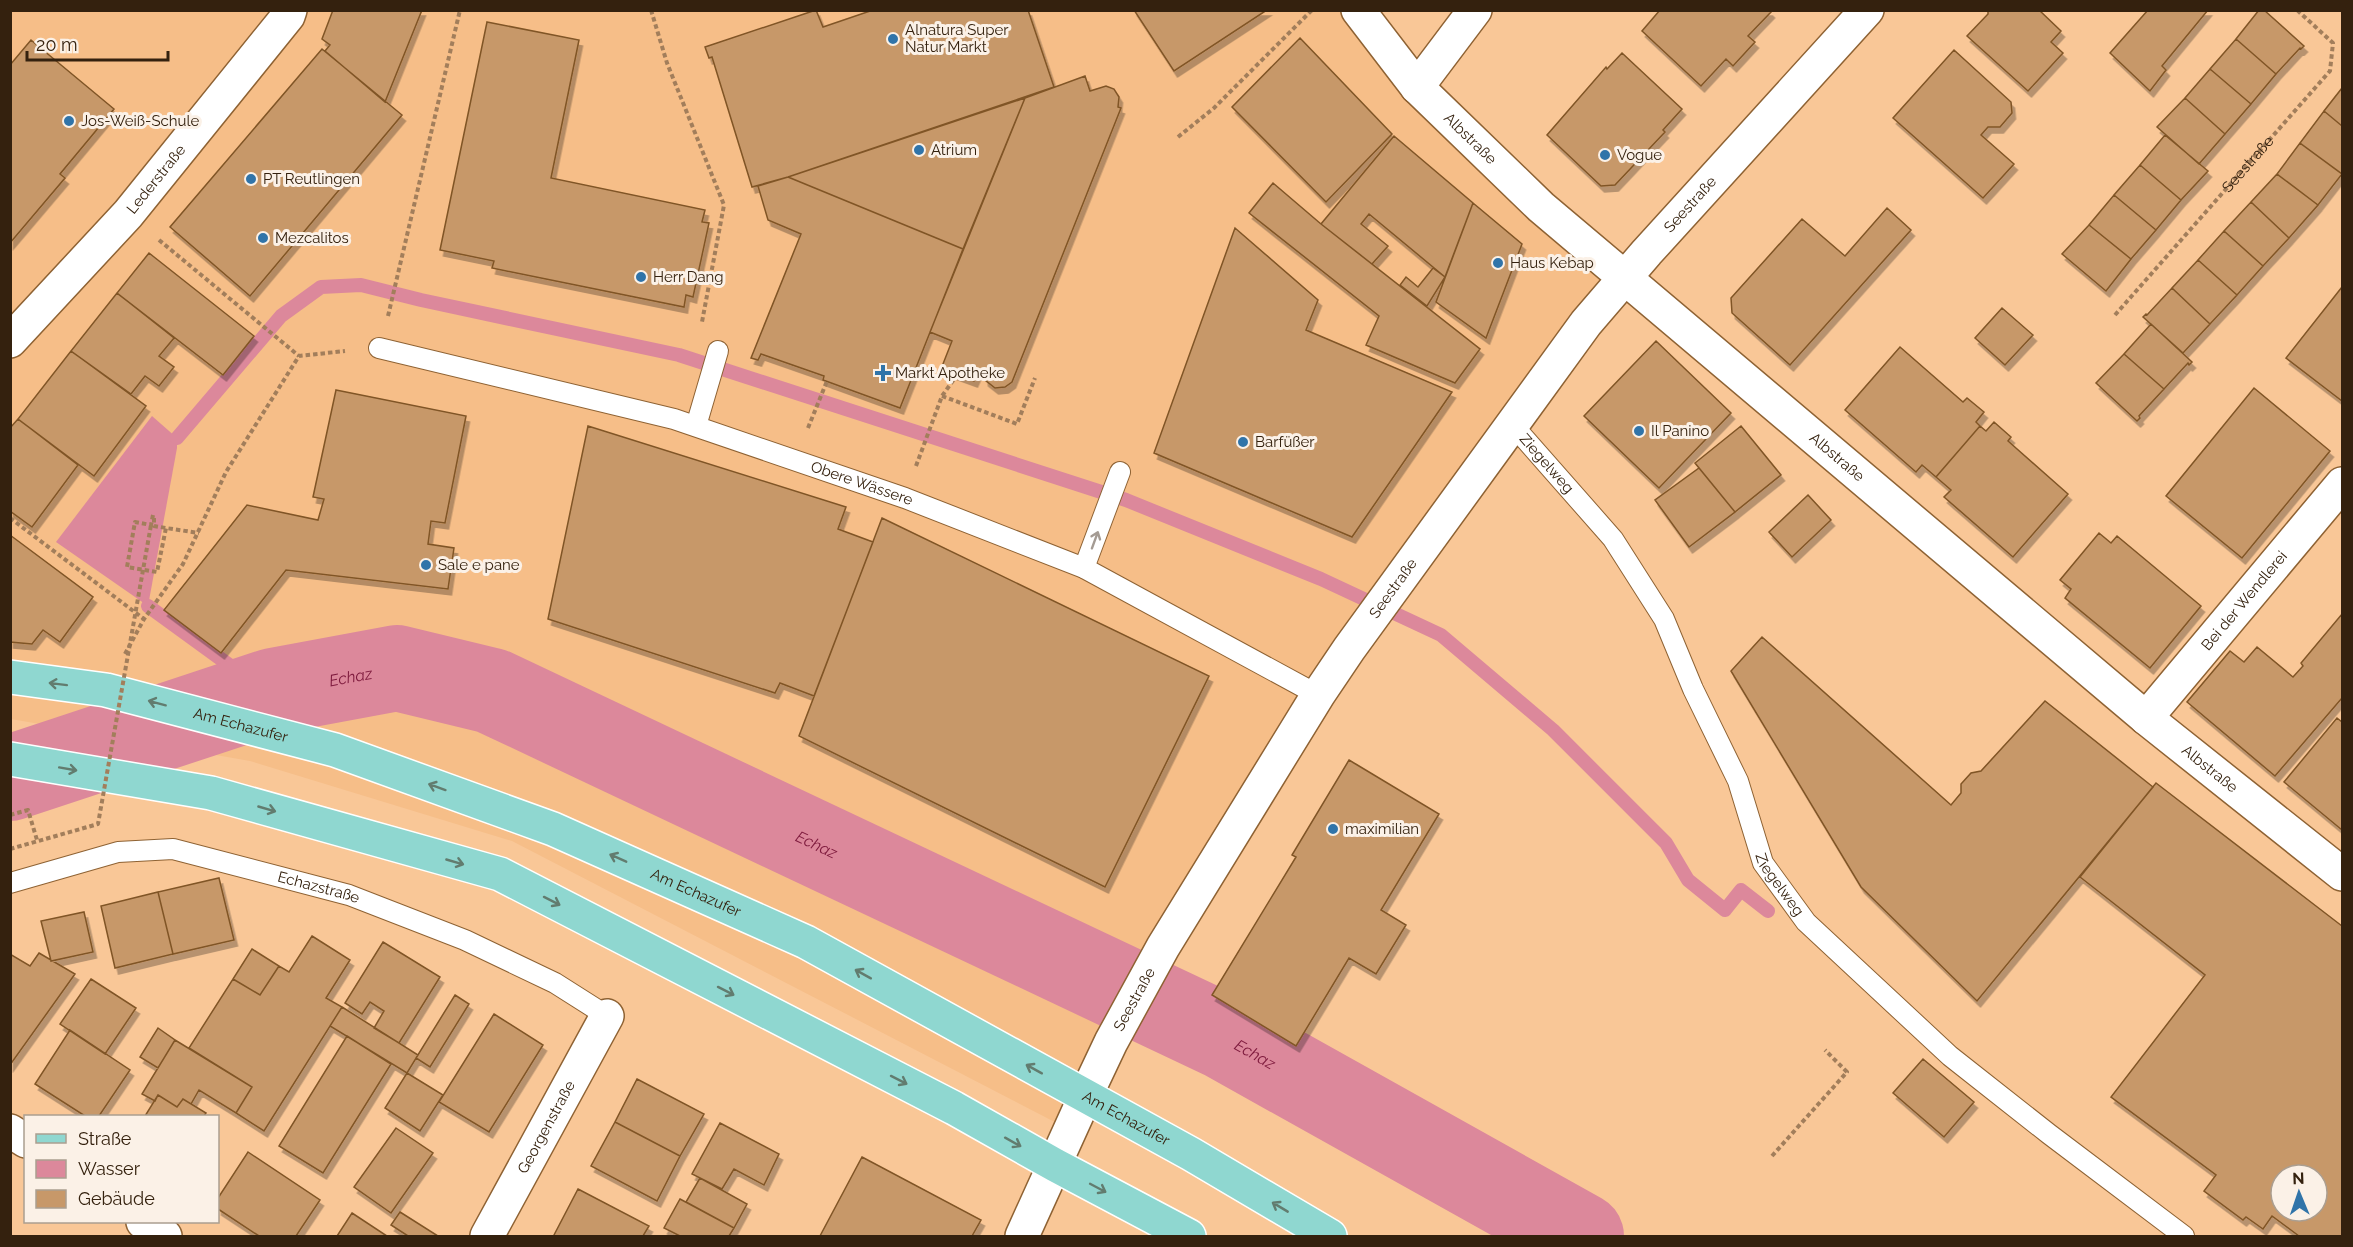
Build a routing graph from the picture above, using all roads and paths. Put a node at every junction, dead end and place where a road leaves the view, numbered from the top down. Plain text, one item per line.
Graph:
1 (290, 10) edge
2 (460, 10) edge
3 (651, 10) edge
4 (1312, 10) edge
5 (1359, 10) edge
6 (1475, 10) edge
7 (1867, 10) edge
8 (2297, 10) edge
9 (1417, 87) junction
10 (1178, 137) dead end
11 (128, 214) junction
12 (1624, 278) junction
13 (2115, 315) dead end
14 (700, 329) dead end
15 (10, 341) edge
16 (380, 348) junction
17 (718, 351) dead end
18 (299, 356) junction
19 (957, 375) dead end
20 (1035, 378) dead end
21 (826, 383) dead end
22 (942, 396) junction
23 (814, 414) dead end
24 (1511, 423) junction
25 (696, 426) junction
26 (924, 446) dead end
27 (1120, 471) dead end
28 (2343, 484) edge
29 (10, 518) edge
30 (151, 525) junction
31 (166, 528) junction
32 (199, 533) junction
33 (1084, 568) junction
34 (10, 677) edge
35 (1318, 695) junction
36 (2146, 718) junction
37 (10, 759) edge
38 (10, 849) edge
39 (2343, 874) edge
40 (10, 883) edge
41 (607, 1016) joint
42 (1825, 1050) dead end
43 (1085, 1097) junction
44 (10, 1131) edge
45 (24, 1140) edge
46 (1772, 1156) dead end
47 (1054, 1165) junction
48 (146, 1223) edge
49 (165, 1236) edge
50 (487, 1236) edge
51 (1022, 1236) edge
52 (1189, 1236) edge
53 (1330, 1236) edge
54 (2184, 1236) edge

1 - 11 street, Lederstraße
2 - 16 path
3 - 14 path
4 - 10 path
5 - 9 street, Albstraße
6 - 9 street
7 - 12 street, Seestraße
8 - 13 path, Seestraße
9 - 12 street, Albstraße
11 - 15 street, Lederstraße
11 - 18 path
12 - 24 street, Seestraße
12 - 36 street, Albstraße
16 - 18 path
16 - 25 lane, Obere Wässere
17 - 25 lane
18 - 32 path
19 - 22 path
20 - 22 path
21 - 23 path
22 - 26 path
24 - 35 street, Seestraße
24 - 54 lane, Ziegelweg
25 - 33 lane, Obere Wässere
33 -> 27 lane
28 - 36 street, Bei der Wendlerei
29 - 32 path
30 - 31 path
30 - 31 path
30 - 38 path, bridge
31 - 32 path
33 - 35 lane, Obere Wässere
43 -> 34 main road, Am Echazufer
35 - 43 street, Seestraße
36 - 39 street, Albstraße
37 -> 47 main road
40 - 41 lane, Echazstraße
41 - 50 street, Georgenstraße
42 - 46 path
43 - 47 street, Seestraße
53 -> 43 main road, Am Echazufer
44 - 45 street
47 - 51 street, Seestraße
47 -> 52 main road
48 - 49 street

